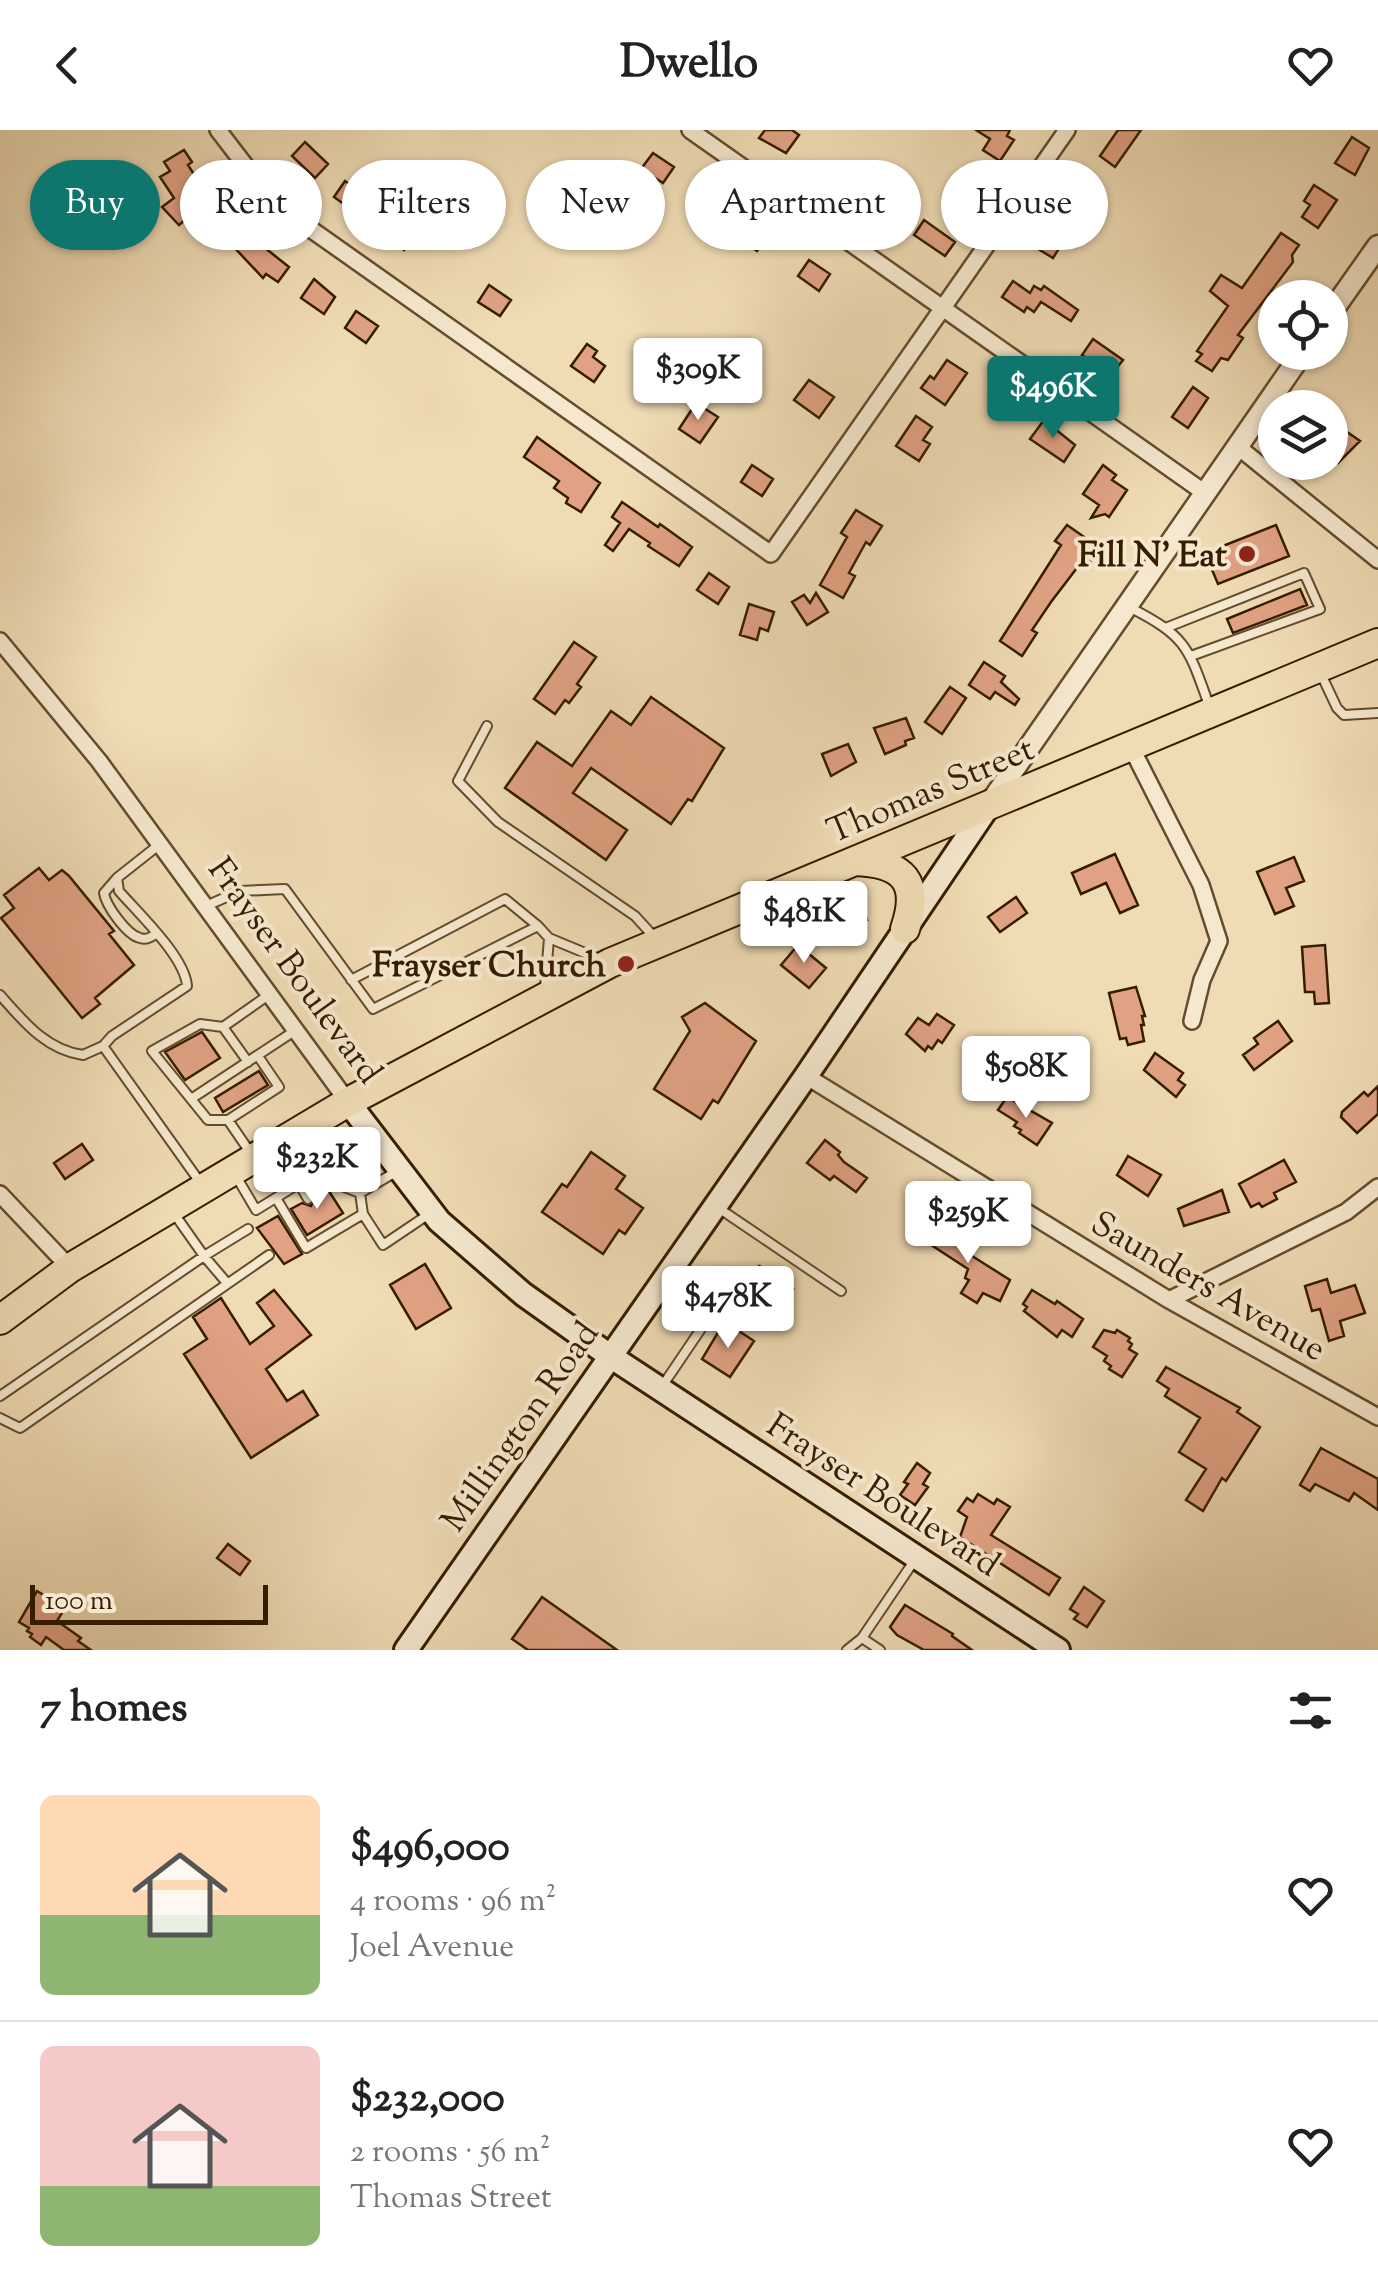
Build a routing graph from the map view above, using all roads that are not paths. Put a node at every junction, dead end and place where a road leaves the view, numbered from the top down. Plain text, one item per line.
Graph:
1 (218, 130) edge
2 (690, 130) edge
3 (1067, 130) edge
4 (1378, 246) edge
5 (1348, 288) edge
6 (945, 308) junction
7 (1290, 370) edge
8 (1237, 446) junction
9 (1205, 492) junction
10 (1378, 560) edge
11 (1278, 584) junction
12 (1258, 592) junction
13 (1282, 594) dead end
14 (1238, 599) junction
15 (1262, 602) dead end
16 (1127, 606) junction
17 (1243, 610) dead end
18 (1168, 627) junction
19 (0, 641) edge
20 (1378, 643) edge
21 (1191, 656) junction
22 (1318, 668) junction
23 (1212, 712) junction
24 (1378, 712) edge
25 (487, 726) dead end
26 (1130, 746) junction
27 (989, 805) junction
28 (160, 844) junction
29 (855, 861) junction
30 (117, 878) junction
31 (206, 906) junction
32 (466, 919) junction
33 (538, 926) junction
34 (448, 929) junction
35 (905, 929) junction
36 (472, 931) dead end
37 (156, 934) junction
38 (430, 938) junction
39 (549, 938) junction
40 (455, 942) dead end
41 (659, 943) junction
42 (410, 950) junction
43 (436, 950) dead end
44 (391, 959) junction
45 (415, 960) dead end
46 (610, 963) junction
47 (396, 969) dead end
48 (352, 980) junction
49 (270, 994) junction
50 (0, 995) edge
51 (544, 998) junction
52 (1192, 1021) dead end
53 (223, 1027) junction
54 (296, 1030) junction
55 (104, 1046) junction
56 (258, 1056) junction
57 (248, 1062) junction
58 (238, 1068) junction
59 (806, 1076) junction
60 (246, 1079) dead end
61 (220, 1080) junction
62 (227, 1090) dead end
63 (192, 1099) junction
64 (348, 1102) junction
65 (228, 1120) junction
66 (289, 1137) junction
67 (243, 1164) junction
68 (400, 1169) junction
69 (313, 1175) junction
70 (299, 1184) junction
71 (1378, 1187) edge
72 (204, 1188) junction
73 (360, 1193) junction
74 (0, 1194) edge
75 (276, 1198) junction
76 (308, 1199) dead end
77 (715, 1206) junction
78 (170, 1208) junction
79 (432, 1212) junction
80 (363, 1214) junction
81 (324, 1224) dead end
82 (248, 1229) dead end
83 (330, 1233) junction
84 (269, 1255) dead end
85 (204, 1256) junction
86 (70, 1268) junction
87 (226, 1283) junction
88 (660, 1285) junction
89 (841, 1291) dead end
90 (1170, 1300) junction
91 (0, 1320) edge
92 (610, 1356) junction
93 (660, 1389) junction
94 (0, 1396) edge
95 (1378, 1417) edge
96 (0, 1418) edge
97 (916, 1557) junction
98 (862, 1638) junction
99 (406, 1650) edge
100 (847, 1650) edge
101 (880, 1650) edge
102 (1058, 1650) edge

1 - 6 street
2 - 6 street
3 - 6 street
4 - 5 street
6 - 9 street
7 - 8 street, Millington Road
8 - 9 street, Millington Road
8 - 10 street
9 - 16 street, Millington Road
11 - 12 lane
11 - 13 lane
11 - 21 lane
12 - 14 lane
12 - 15 lane
14 - 17 lane
14 - 18 lane
16 - 18 lane
16 - 27 street, Millington Road
18 - 21 lane
19 - 28 street, Frayser Boulevard
20 - 22 highway, Thomas Street
21 - 23 lane
22 - 23 highway, Thomas Street
22 - 24 lane
23 - 26 highway, Thomas Street
25 - 41 lane
26 - 27 highway, Thomas Street
26 - 52 street
27 - 29 highway, Thomas Street
27 - 35 main road, Millington Road
28 - 30 lane
28 - 31 street, Frayser Boulevard
29 - 35 highway
29 - 41 highway, Thomas Street
30 - 37 lane
30 - 37 lane
31 - 48 lane
31 - 49 street, Frayser Boulevard
32 - 33 lane
32 - 34 lane
32 - 36 lane
33 - 39 lane
33 - 48 lane
34 - 38 lane
34 - 40 lane
35 - 59 main road, Millington Road
37 - 55 lane
38 - 42 lane
38 - 43 lane
39 - 46 lane
39 - 51 lane
41 - 46 highway, Thomas Street
42 - 44 lane
42 - 45 lane
44 - 47 lane
44 - 48 lane
46 - 51 highway, Thomas Street
49 - 53 lane
49 - 54 street, Frayser Boulevard
50 - 55 lane
51 - 64 highway, Thomas Street
53 - 57 lane
53 - 63 lane
54 - 56 lane
54 - 64 street, Frayser Boulevard
55 - 72 lane
56 - 57 lane
56 - 65 lane
57 - 58 lane
58 - 60 lane
58 - 61 lane
59 - 77 main road, Millington Road
59 - 90 street, Saunders Avenue
61 - 62 lane
61 - 63 lane
63 - 65 lane
64 - 66 highway, Thomas Street
64 - 68 main road, Frayser Boulevard
65 - 67 lane
66 - 67 highway, Thomas Street
66 - 69 lane
67 - 72 highway, Thomas Street
67 - 75 lane
68 - 73 lane
68 - 79 main road, Frayser Boulevard
69 - 70 lane
69 - 73 lane
70 - 75 lane
70 - 76 lane
71 - 90 street
72 - 78 highway, Thomas Street
73 - 80 lane
74 - 86 street
75 - 83 lane
77 - 88 main road, Millington Road
77 - 89 lane
78 - 85 lane
78 - 86 highway, Thomas Street
79 - 80 lane
79 - 92 main road, Frayser Boulevard
80 - 83 lane
81 - 83 lane
82 - 85 lane
84 - 87 lane
85 - 87 lane
85 - 94 lane
86 - 91 highway, Thomas Street
87 - 96 lane
88 - 92 main road, Millington Road
88 - 93 lane
90 - 95 street, Saunders Avenue
92 - 93 main road, Frayser Boulevard
92 - 99 main road, Millington Road
93 - 97 main road, Frayser Boulevard
97 - 98 lane
97 - 102 main road, Frayser Boulevard
98 - 100 lane
98 - 101 lane

